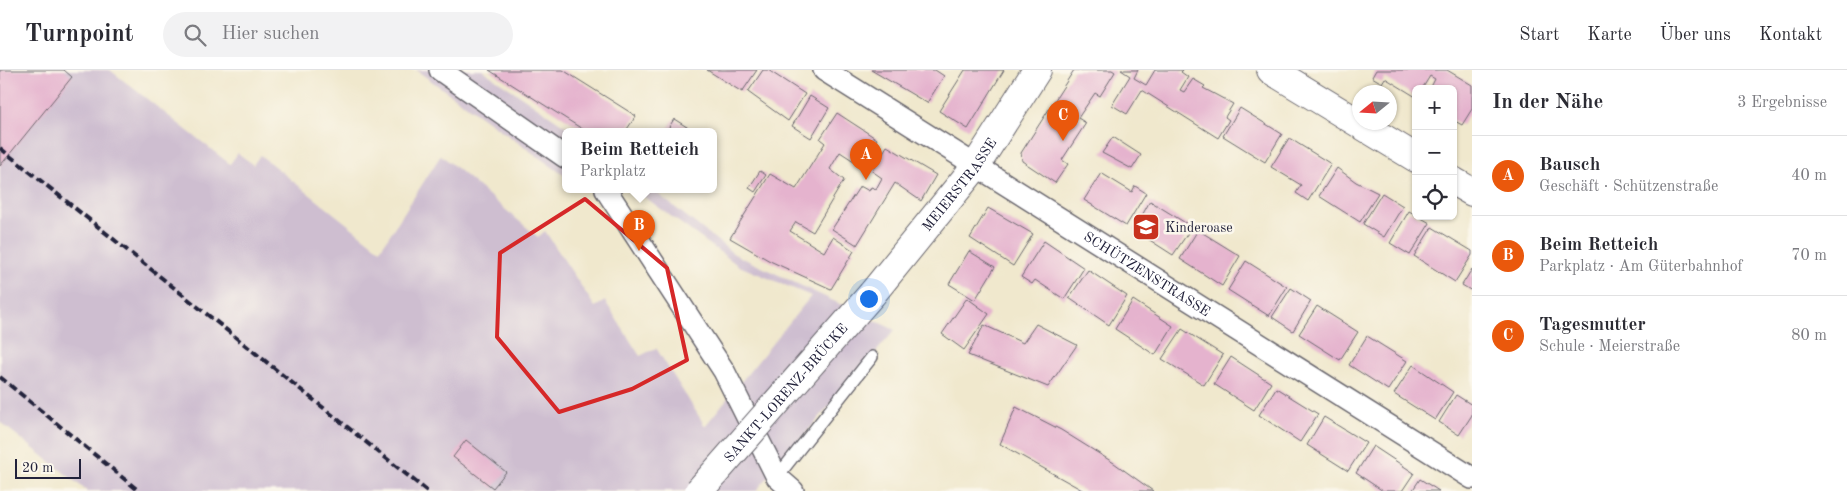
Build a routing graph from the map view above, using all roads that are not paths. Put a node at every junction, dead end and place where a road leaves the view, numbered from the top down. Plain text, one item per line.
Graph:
1 (440, 70) edge
2 (824, 70) edge
3 (1037, 70) edge
4 (1271, 70) edge
5 (562, 155) edge
6 (1412, 156) edge
7 (975, 167) junction
8 (1457, 183) edge
9 (1472, 192) edge
10 (608, 193) edge
11 (872, 294) joint
12 (872, 357) dead end
13 (777, 477) junction
14 (1472, 478) edge
15 (699, 491) edge
16 (793, 491) edge

1 - 5 street
2 - 7 street, SCHÜTZENSTRASSE
3 - 7 main road, MEIERSTRASSE
4 - 6 main road
7 - 11 main road, MEIERSTRASSE
7 - 14 street, SCHÜTZENSTRASSE
8 - 9 main road
10 - 13 street
11 - 15 main road, SANKT-LORENZ-BRÜCKE, bridge
12 - 13 lane
13 - 16 street

